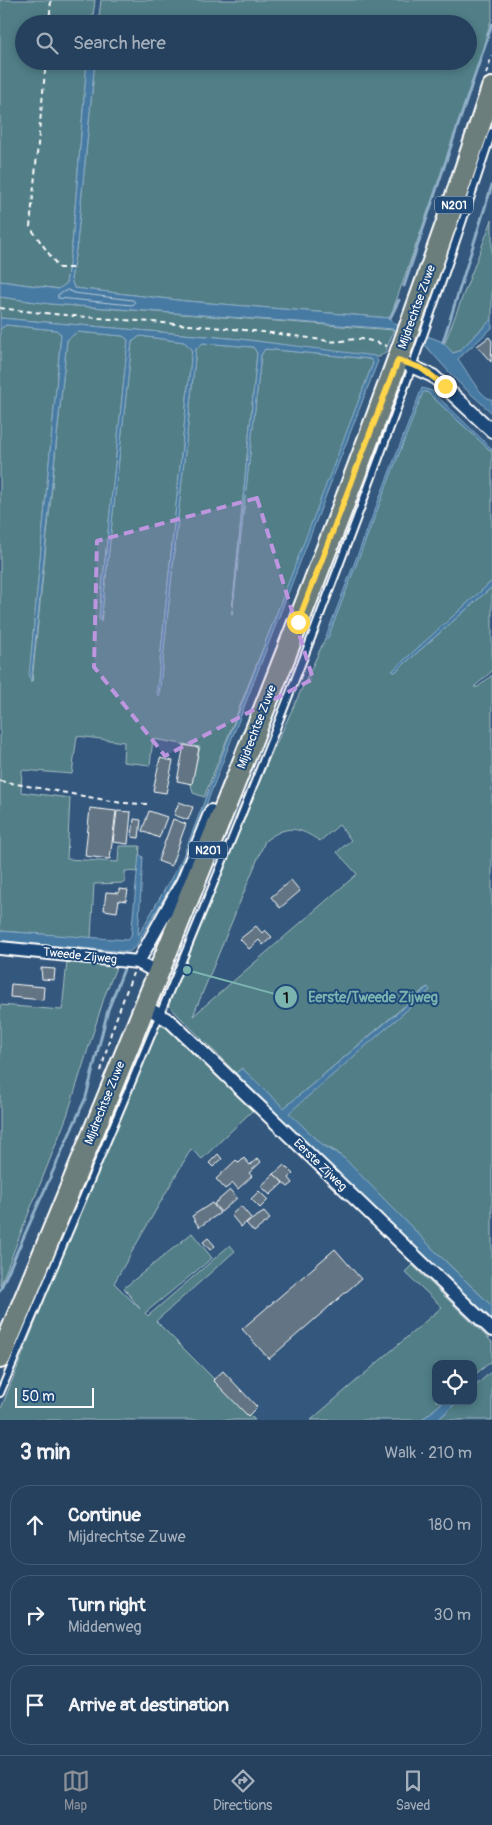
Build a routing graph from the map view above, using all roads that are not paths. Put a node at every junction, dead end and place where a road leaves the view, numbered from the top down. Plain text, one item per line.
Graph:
1 (492, 88) edge
2 (492, 132) edge
3 (420, 324) junction
4 (405, 362) junction
5 (492, 431) edge
6 (211, 811) dead end
7 (0, 948) edge
8 (138, 962) junction
9 (158, 973) junction
10 (152, 1010) junction
11 (492, 1330) edge
12 (0, 1358) edge
13 (0, 1394) edge

1 - 3 main road, Mijdrechtse Zuwe / N201
2 - 3 lane, Mijdrechtse Zuwe
3 - 4 main road, Mijdrechtse Zuwe / N201
4 - 5 street
4 - 9 main road, Mijdrechtse Zuwe / N201
4 - 10 lane, Mijdrechtse Zuwe
6 - 8 street
7 - 8 street, Tweede Zijweg
8 - 9 street, Tweede Zijweg
9 - 10 main road, Mijdrechtse Zuwe / N201
10 - 11 street, Eerste Zijweg
10 - 12 main road, Mijdrechtse Zuwe / N201
10 - 13 lane, Mijdrechtse Zuwe

